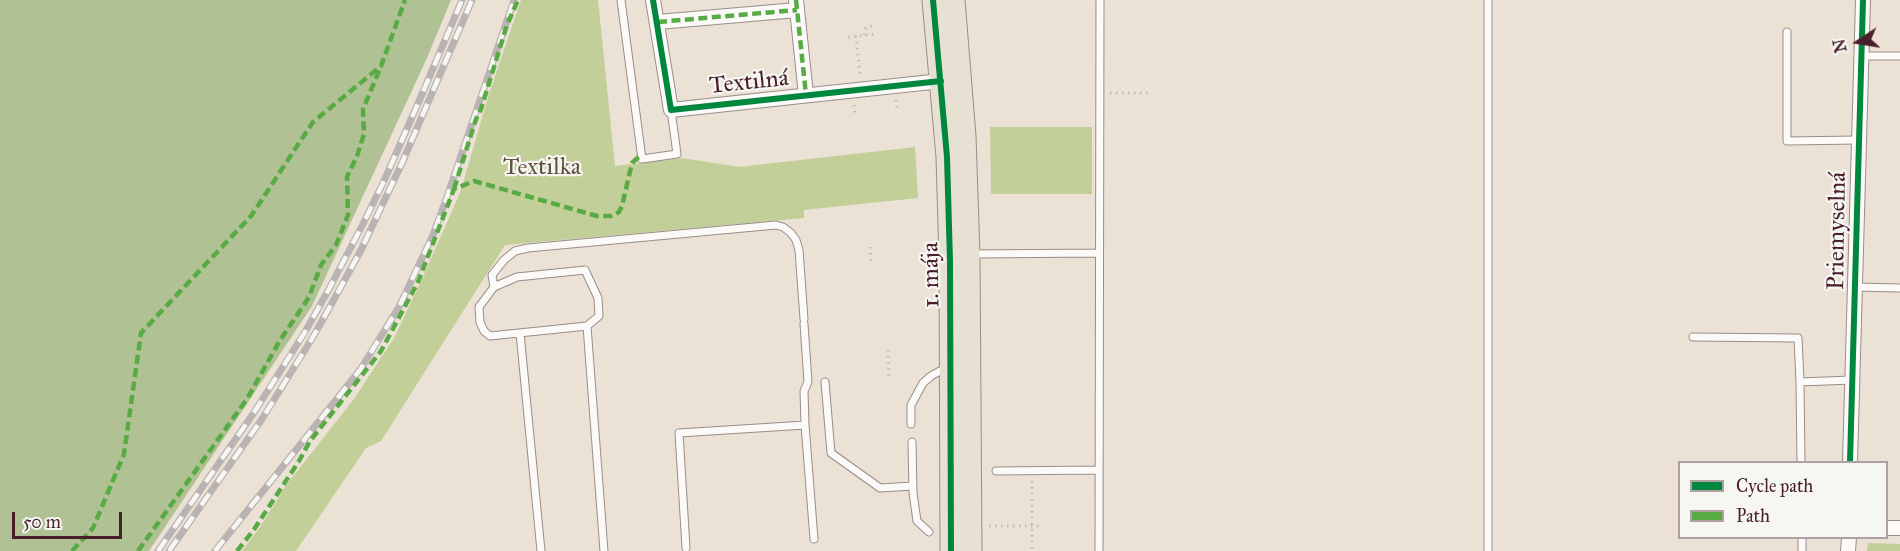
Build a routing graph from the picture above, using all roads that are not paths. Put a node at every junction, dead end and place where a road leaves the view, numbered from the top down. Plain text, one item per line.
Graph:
1 (621, 0) edge
2 (653, 0) edge
3 (933, 0) edge
4 (954, 0) edge
5 (1100, 0) edge
6 (1488, 0) edge
7 (1863, 0) edge
8 (796, 5) edge
9 (658, 22) junction
10 (1787, 32) dead end
11 (1861, 56) junction
12 (1900, 56) edge
13 (942, 81) junction
14 (806, 95) junction
15 (671, 110) junction
16 (1858, 140) junction
17 (1099, 253) junction
18 (960, 258) junction
19 (1855, 287) junction
20 (494, 288) junction
21 (1900, 288) edge
22 (587, 326) junction
23 (520, 333) junction
24 (1693, 337) dead end
25 (950, 372) junction
26 (1852, 380) junction
27 (825, 382) dead end
28 (1800, 382) junction
29 (911, 424) dead end
30 (805, 425) junction
31 (912, 442) dead end
32 (1801, 461) edge
33 (1850, 461) edge
34 (1099, 470) junction
35 (996, 471) dead end
36 (913, 486) junction
37 (929, 532) dead end
38 (814, 539) dead end
39 (686, 548) dead end
40 (541, 551) edge
41 (604, 551) edge
42 (951, 551) edge
43 (971, 551) edge
44 (1098, 551) edge
45 (1488, 551) edge

1 - 15 lane
2 - 9 street
3 - 13 main road, 1. mája
4 - 18 main road, 1. mája
5 - 17 lane
6 - 45 lane
7 - 11 street, Priemyselná
8 - 9 street
8 - 14 street
9 - 15 street
10 - 16 lane
11 - 12 lane
11 - 16 street, Priemyselná
13 - 14 street, Textilná
13 - 18 main road, 1. mája
14 - 15 street, Textilná
16 - 19 street, Priemyselná
17 - 18 lane
17 - 34 lane
18 - 25 main road, 1. mája
19 - 21 lane, Priemyselná
19 - 26 street, Priemyselná
20 - 22 lane
20 - 23 lane
20 - 30 lane
22 - 23 lane
22 - 41 lane
23 - 40 lane
24 - 28 lane
25 - 29 lane
25 - 42 main road, 1. mája
25 - 43 main road, 1. mája
26 - 28 lane
26 - 33 street, Priemyselná
27 - 36 lane
28 - 32 lane
30 - 38 lane
30 - 39 lane
31 - 36 lane
34 - 35 lane
34 - 44 lane
36 - 37 lane

